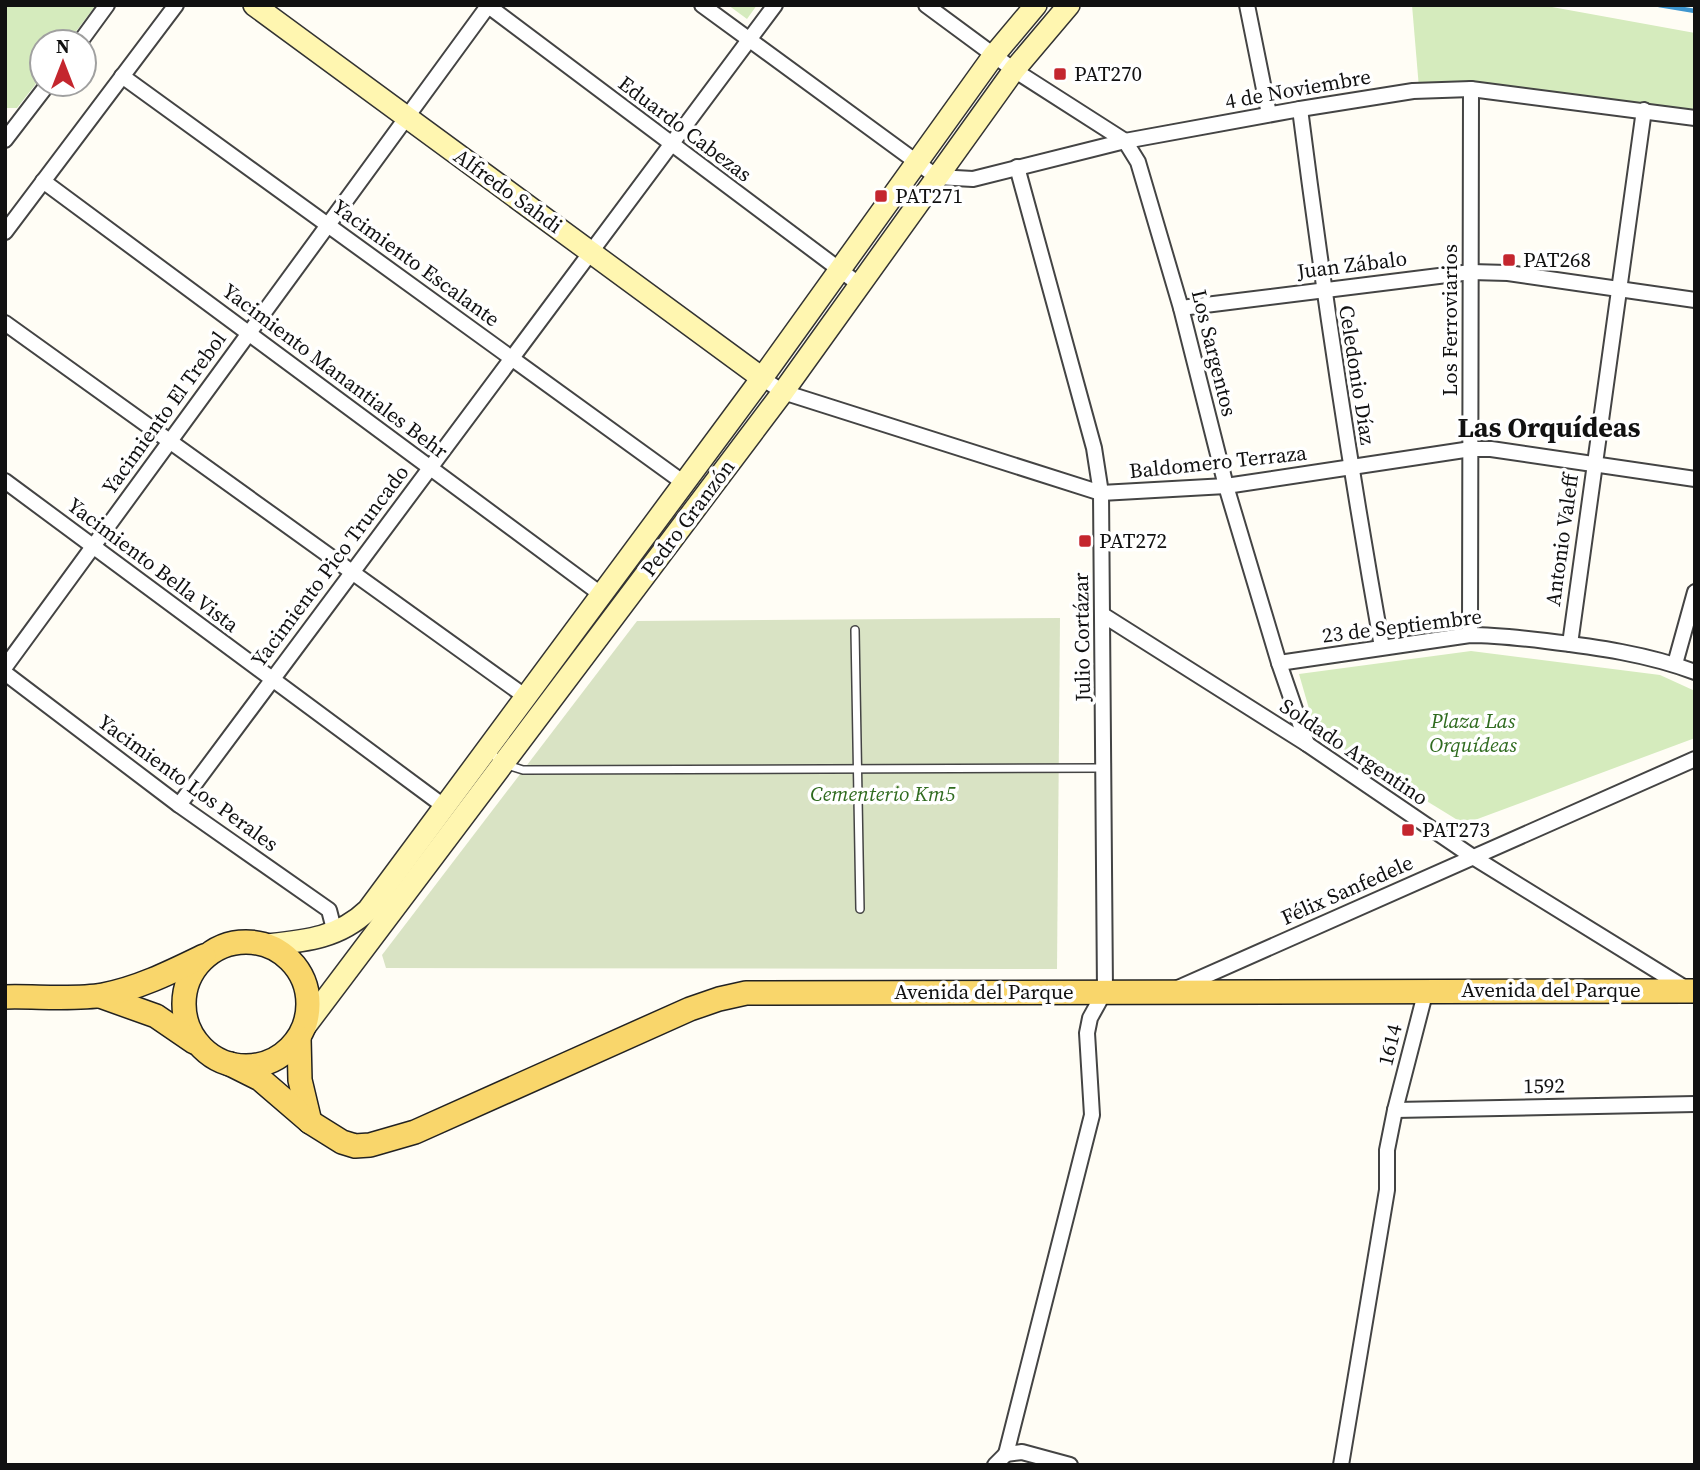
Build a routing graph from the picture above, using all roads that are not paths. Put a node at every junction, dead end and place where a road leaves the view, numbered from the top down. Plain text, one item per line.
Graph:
1 (107, 5) edge
2 (176, 5) edge
3 (254, 5) edge
4 (702, 5) edge
5 (775, 5) edge
6 (926, 5) edge
7 (1036, 5) edge
8 (1069, 5) edge
9 (1247, 5) edge
10 (487, 6) edge
11 (90, 28) edge
12 (749, 40) junction
13 (994, 55) junction
14 (1014, 70) junction
15 (122, 76) junction
16 (1471, 89) junction
17 (37, 98) edge
18 (1300, 109) junction
19 (1644, 110) junction
20 (1269, 114) junction
21 (406, 117) junction
22 (1695, 118) edge
23 (5, 140) edge
24 (1125, 141) junction
25 (671, 145) junction
26 (916, 164) junction
27 (1017, 167) junction
28 (937, 177) junction
29 (43, 181) junction
30 (327, 225) junction
31 (5, 232) edge
32 (591, 252) junction
33 (840, 270) junction
34 (1471, 272) junction
35 (860, 285) junction
36 (1618, 287) junction
37 (1323, 289) junction
38 (1695, 300) edge
39 (1181, 308) junction
40 (5, 323) edge
41 (248, 333) junction
42 (512, 358) junction
43 (762, 378) junction
44 (783, 392) junction
45 (170, 441) junction
46 (1471, 449) junction
47 (1594, 464) junction
48 (1350, 467) junction
49 (430, 468) junction
50 (1695, 479) edge
51 (5, 481) edge
52 (684, 483) junction
53 (1226, 486) junction
54 (1101, 493) junction
55 (655, 522) junction
56 (674, 537) junction
57 (93, 546) junction
58 (352, 572) junction
59 (1695, 592) edge
60 (602, 595) junction
61 (1103, 615) junction
62 (855, 630) dead end
63 (1470, 635) junction
64 (1570, 644) junction
65 (1382, 647) junction
66 (1279, 663) junction
67 (1675, 664) junction
68 (5, 667) edge
69 (1695, 671) edge
70 (5, 673) edge
71 (272, 679) junction
72 (526, 697) junction
73 (1307, 744) junction
74 (487, 750) junction
75 (1695, 759) edge
76 (504, 764) junction
77 (1104, 768) junction
78 (858, 769) junction
79 (179, 804) junction
80 (445, 807) junction
81 (1473, 857) junction
82 (860, 909) dead end
83 (335, 933) junction
84 (267, 945) junction
85 (213, 951) junction
86 (1426, 990) junction
87 (1105, 991) junction
88 (1171, 991) junction
89 (1693, 992) edge
90 (100, 996) junction
91 (5, 997) edge
92 (301, 1033) junction
93 (201, 1048) junction
94 (230, 1065) junction
95 (1695, 1104) edge
96 (1395, 1110) junction
97 (310, 1122) junction
98 (1006, 1454) junction
99 (995, 1465) edge
100 (1070, 1465) edge
101 (1341, 1465) edge

1 - 11 street
2 - 15 street
3 - 21 main road, Alfredo Sahdi
4 - 12 street, 4 de Noviembre
5 - 12 street, Yacimiento Pico Truncado
6 - 13 street
7 - 13 main road, Pedro Granzón
8 - 14 main road, Pedro Granzón
9 - 20 street
10 - 21 street, Yacimiento El Trebol
10 - 25 street, Eduardo Cabezas
12 - 25 street, Yacimiento Pico Truncado
12 - 26 street, 4 de Noviembre
13 - 14 street
13 - 26 main road, Pedro Granzón
14 - 24 street
14 - 28 main road, Pedro Granzón
15 - 29 street
15 - 30 street, Yacimiento Escalante
16 - 18 street, 4 de Noviembre
16 - 19 street, 4 de Noviembre
16 - 34 street, Los Ferroviarios
17 - 23 street
18 - 20 street, 4 de Noviembre
18 - 37 street, Celedonio Díaz
19 - 22 street, 4 de Noviembre
19 - 36 street, Antonio Valeff
20 - 24 street, 4 de Noviembre
21 - 30 street, Yacimiento El Trebol
21 - 32 main road, Alfredo Sahdi
24 - 27 street, 4 de Noviembre
24 - 39 street, Los Sargentos
25 - 32 street, Yacimiento Pico Truncado
25 - 33 street, Eduardo Cabezas
26 - 28 street, 4 de Noviembre
26 - 33 main road, Pedro Granzón
27 - 28 street, 4 de Noviembre
27 - 54 street, Julio Cortázar
28 - 35 main road, Pedro Granzón
29 - 31 street
29 - 41 street, Yacimiento Manantiales Behr
30 - 41 street, Yacimiento El Trebol
30 - 42 street, Yacimiento Escalante
32 - 42 street, Yacimiento Pico Truncado
32 - 43 main road, Alfredo Sahdi
33 - 35 street, Eduardo Cabezas
33 - 43 main road, Pedro Granzón
34 - 36 street, Juan Zábalo
34 - 37 street, Juan Zábalo
34 - 46 street, Los Ferroviarios
35 - 44 main road, Pedro Granzón
36 - 38 street, Juan Zábalo
36 - 47 street, Antonio Valeff
37 - 39 street, Juan Zábalo
37 - 48 street, Celedonio Díaz
39 - 53 street, Los Sargentos
40 - 45 street
41 - 45 street, Yacimiento El Trebol
41 - 49 street, Yacimiento Manantiales Behr
42 - 49 street, Yacimiento Pico Truncado
42 - 52 street, Yacimiento Escalante
43 - 44 street, Baldomero Terraza
43 - 52 main road, Pedro Granzón
44 - 54 street, Baldomero Terraza
44 - 56 main road, Pedro Granzón
45 - 57 street, Yacimiento El Trebol
45 - 58 street
46 - 47 street, Baldomero Terraza
46 - 48 street, Baldomero Terraza
46 - 63 street, Los Ferroviarios
47 - 50 street, Baldomero Terraza
47 - 64 street, Antonio Valeff
48 - 53 street, Baldomero Terraza
48 - 65 street, Celedonio Díaz
49 - 58 street, Yacimiento Pico Truncado
49 - 60 street, Yacimiento Manantiales Behr
51 - 57 street, Yacimiento Bella Vista
52 - 55 main road, Pedro Granzón
53 - 54 street, Baldomero Terraza
53 - 66 street, Los Sargentos
54 - 61 street, Julio Cortázar
55 - 56 lane
55 - 60 main road, Pedro Granzón
56 - 76 main road, Pedro Granzón
57 - 68 street, Yacimiento El Trebol
57 - 71 street, Yacimiento Bella Vista
58 - 71 street, Yacimiento Pico Truncado
58 - 72 street
59 - 67 street
60 - 72 main road, Pedro Granzón
61 - 73 street, Soldado Argentino
61 - 77 street, Julio Cortázar
62 - 78 lane
63 - 64 street, 23 de Septiembre
63 - 65 street, 23 de Septiembre
64 - 67 street, 23 de Septiembre
65 - 66 street, 23 de Septiembre
66 - 73 street, Los Sargentos
67 - 69 street, 23 de Septiembre
70 - 79 street, Yacimiento Los Perales
71 - 79 street, Yacimiento Pico Truncado
71 - 80 street, Yacimiento Bella Vista
72 - 74 main road, Pedro Granzón
73 - 81 street, Soldado Argentino
74 - 76 lane
74 - 80 main road, Pedro Granzón
75 - 81 street, Félix Sanfedele
76 - 78 lane
76 - 92 main road, Pedro Granzón
77 - 78 lane
77 - 87 street, Julio Cortázar
78 - 82 lane
79 - 83 street, Yacimiento Los Perales
80 - 83 main road, Pedro Granzón
81 - 88 street, Félix Sanfedele
81 - 89 street, Soldado Argentino
83 - 84 main road, Pedro Granzón
84 - 85 main road
84 - 92 main road
85 - 90 main road
85 - 93 main road
86 - 88 main road, Avenida del Parque
86 - 89 main road, Avenida del Parque
86 - 96 street, 1614
87 - 88 main road, Avenida del Parque
87 - 97 main road, Avenida del Parque
87 - 98 street
90 - 91 main road
90 - 93 main road
92 - 94 main road
92 - 97 main road
93 - 94 main road
94 - 97 main road, Avenida del Parque
95 - 96 street, 1592
96 - 101 street, 1614
98 - 99 street
98 - 100 street

